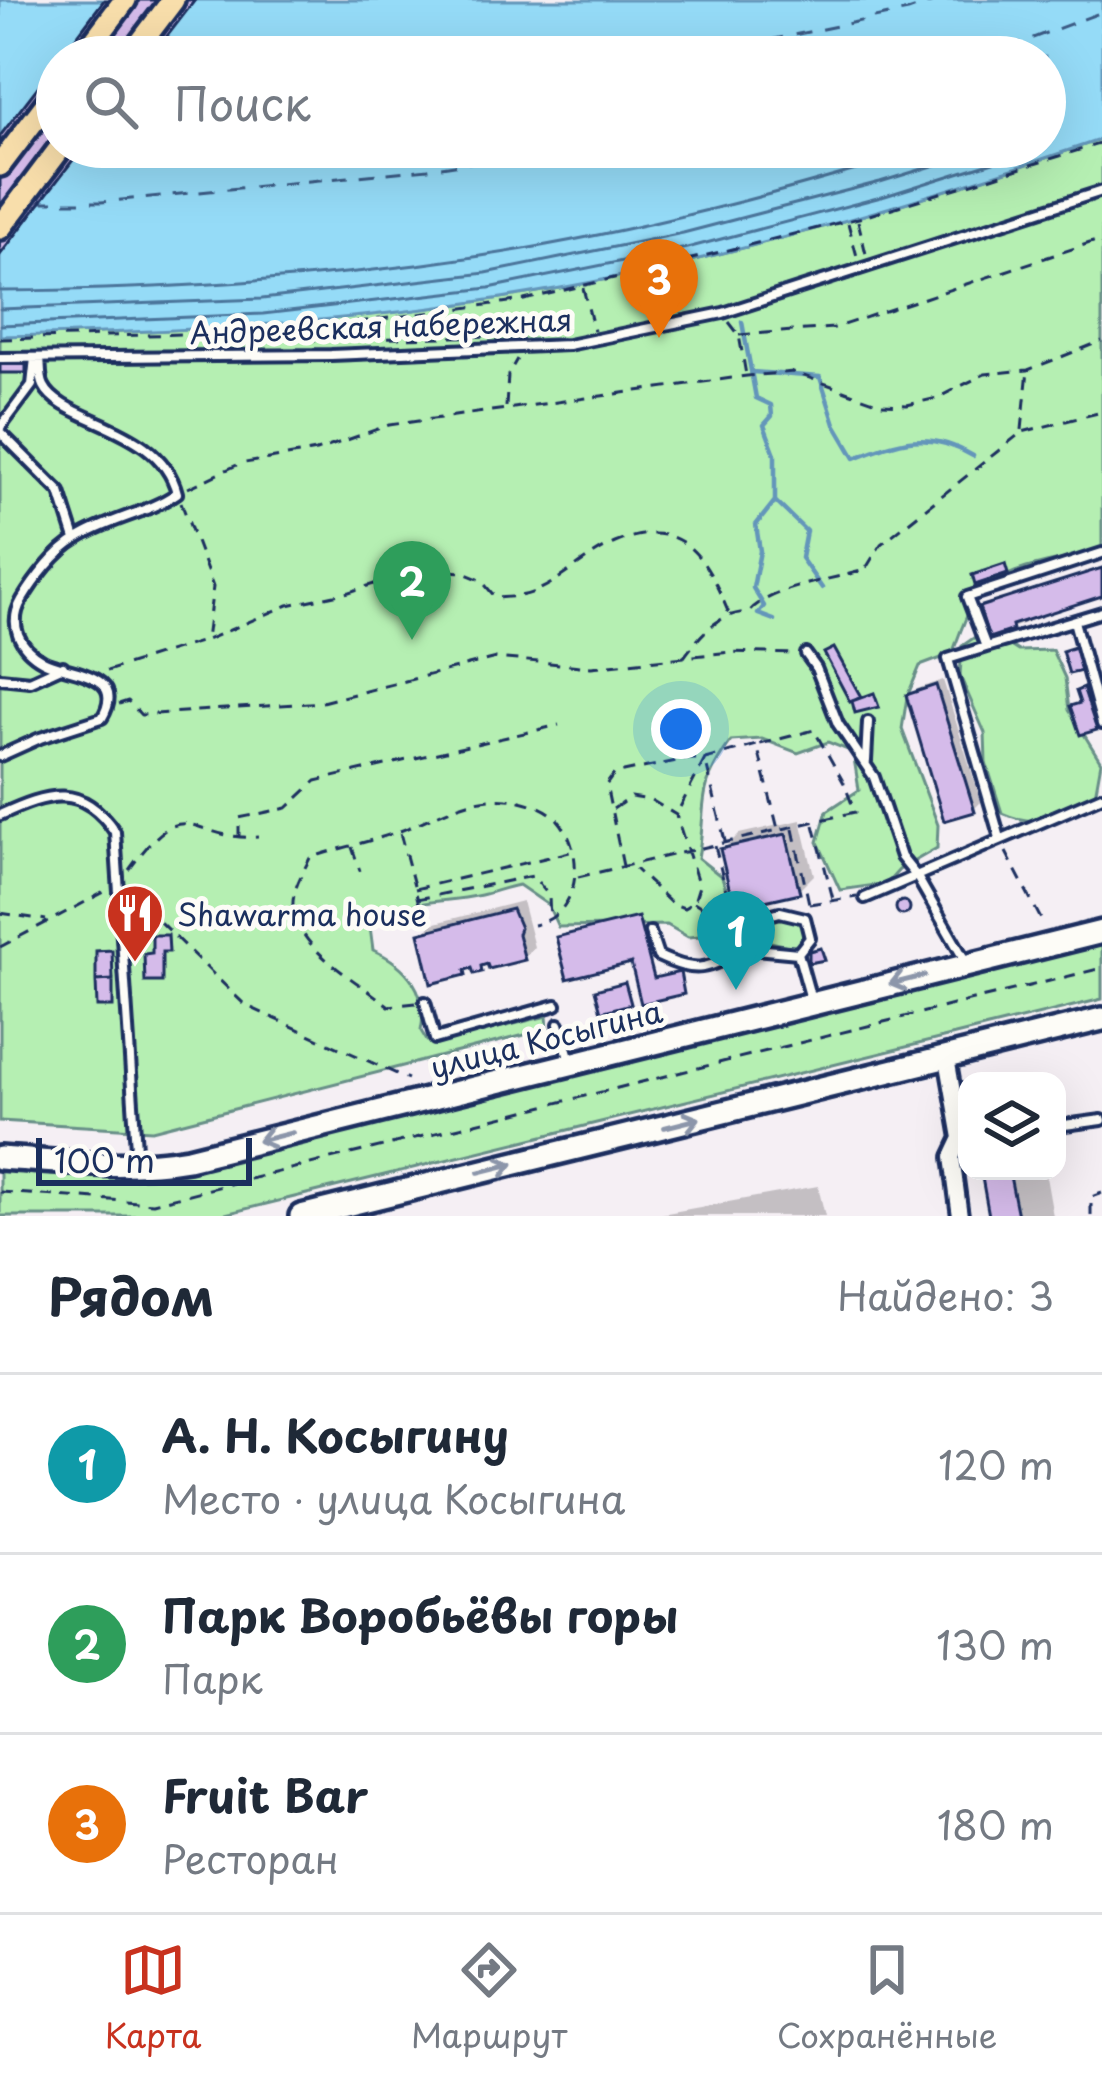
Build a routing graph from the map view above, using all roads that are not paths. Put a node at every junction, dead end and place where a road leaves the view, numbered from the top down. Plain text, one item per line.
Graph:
1 (125, 0) edge
2 (173, 0) edge
3 (98, 36) edge
4 (146, 36) edge
5 (36, 118) edge
6 (0, 165) edge
7 (46, 168) edge
8 (1102, 191) edge
9 (0, 228) edge
10 (0, 358) edge
11 (37, 358) junction
12 (0, 430) edge
13 (75, 539) junction
14 (1102, 553) edge
15 (1102, 612) edge
16 (1074, 621) junction
17 (986, 647) junction
18 (806, 655) road end
19 (64, 665) junction
20 (0, 678) edge
21 (868, 722) dead end
22 (1102, 724) edge
23 (0, 756) edge
24 (866, 762) junction
25 (1102, 796) edge
26 (0, 815) edge
27 (1000, 838) junction
28 (917, 878) junction
29 (865, 898) road end
30 (650, 932) dead end
31 (1102, 932) edge
32 (745, 948) junction
33 (798, 953) junction
34 (968, 965) junction
35 (425, 1002) road end
36 (812, 1003) junction
37 (556, 1004) dead end
38 (1102, 1019) edge
39 (560, 1024) dead end
40 (946, 1058) junction
41 (571, 1061) junction
42 (958, 1111) edge
43 (1102, 1120) edge
44 (1066, 1125) edge
45 (958, 1148) edge
46 (0, 1158) edge
47 (137, 1166) junction
48 (301, 1216) edge
49 (960, 1216) edge

1 - 3 main road
2 - 4 main road
5 - 6 main road
7 - 9 main road
8 - 11 lane, Андреевская набережная
10 - 11 lane, Андреевская набережная
11 - 12 lane
11 - 13 lane
12 - 13 lane
13 - 19 lane
14 - 17 lane
15 - 16 lane
16 - 17 lane
16 - 22 lane
17 - 27 lane
18 - 24 lane
19 - 20 lane
19 - 23 lane
21 - 24 lane
24 - 28 lane
25 - 27 lane
26 - 47 lane
27 - 28 lane
28 - 29 lane
28 - 34 lane
30 - 32 lane
31 - 34 main road, улица Косыгина
32 - 33 lane
32 - 33 lane
33 - 36 lane
34 -> 36 main road, улица Косыгина
35 - 37 lane
36 - 41 main road, улица Косыгина
38 - 40 main road
39 - 41 lane
40 - 42 street
48 -> 40 main road
41 -> 47 main road, улица Косыгина
43 - 44 lane
45 - 49 street
46 - 47 main road, улица Косыгина

